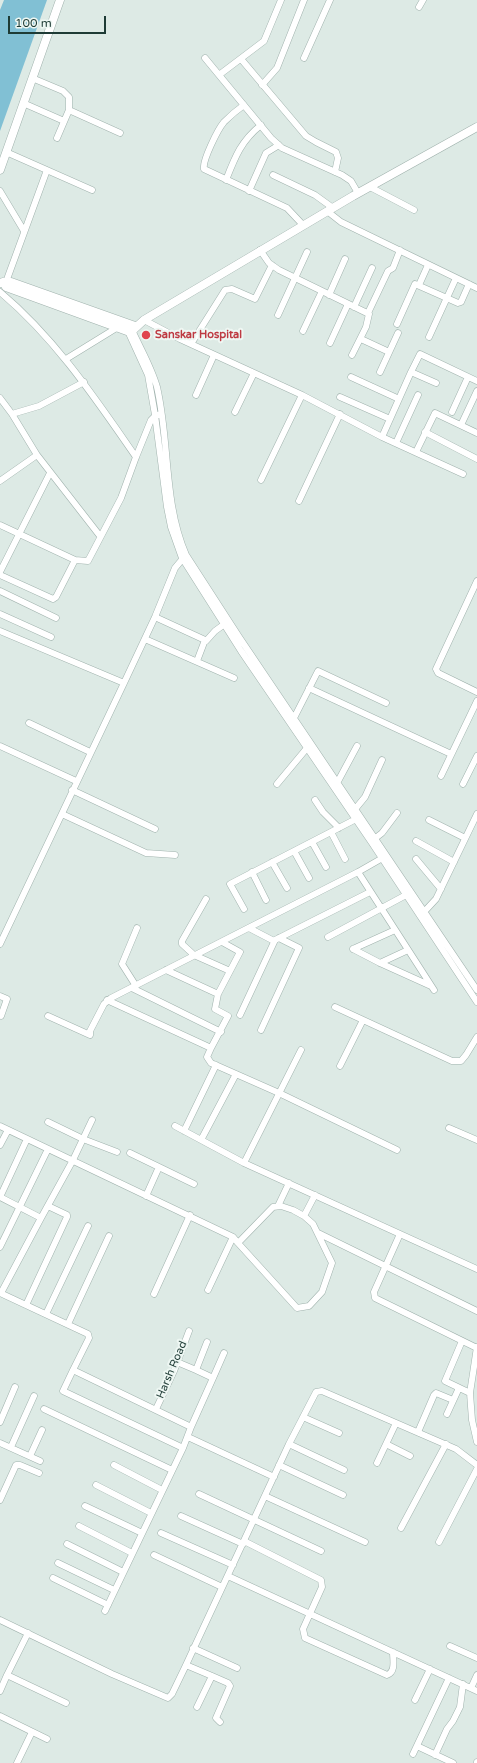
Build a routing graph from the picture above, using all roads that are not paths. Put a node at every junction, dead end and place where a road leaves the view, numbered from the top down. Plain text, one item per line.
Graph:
1 (60, 0) edge
2 (281, 0) edge
3 (304, 0) edge
4 (330, 0) edge
5 (422, 0) edge
6 (419, 7) dead end
7 (205, 58) dead end
8 (304, 58) dead end
9 (241, 59) junction
10 (219, 75) junction
11 (32, 78) junction
12 (262, 85) junction
13 (23, 103) junction
14 (244, 105) junction
15 (69, 110) junction
16 (64, 121) junction
17 (261, 125) junction
18 (477, 127) edge
19 (120, 133) dead end
20 (57, 138) dead end
21 (279, 145) junction
22 (6, 152) junction
23 (0, 170) edge
24 (47, 170) junction
25 (335, 172) junction
26 (274, 175) dead end
27 (226, 180) junction
28 (370, 187) junction
29 (92, 190) dead end
30 (249, 190) junction
31 (0, 191) edge
32 (358, 193) junction
33 (330, 210) junction
34 (414, 210) dead end
35 (303, 225) junction
36 (24, 231) junction
37 (260, 250) junction
38 (400, 250) junction
39 (307, 252) dead end
40 (345, 259) dead end
41 (272, 265) junction
42 (428, 265) junction
43 (372, 268) dead end
44 (294, 278) junction
45 (456, 278) junction
46 (3, 282) edge
47 (419, 284) junction
48 (469, 284) junction
49 (477, 288) edge
50 (322, 291) junction
51 (0, 292) edge
52 (329, 295) junction
53 (447, 298) junction
54 (351, 305) junction
55 (368, 313) junction
56 (278, 315) dead end
57 (144, 320) junction
58 (397, 324) dead end
59 (128, 327) junction
60 (303, 331) dead end
61 (398, 333) dead end
62 (429, 337) dead end
63 (361, 339) junction
64 (330, 343) dead end
65 (191, 344) junction
66 (389, 352) junction
67 (214, 355) junction
68 (352, 355) dead end
69 (66, 360) junction
70 (380, 372) dead end
71 (411, 372) junction
72 (254, 373) junction
73 (351, 377) dead end
74 (468, 377) junction
75 (477, 381) edge
76 (84, 382) junction
77 (436, 383) dead end
78 (477, 391) edge
79 (302, 394) junction
80 (196, 395) dead end
81 (418, 395) dead end
82 (340, 397) dead end
83 (0, 398) edge
84 (399, 399) junction
85 (474, 405) edge
86 (235, 412) dead end
87 (452, 412) dead end
88 (12, 414) junction
89 (340, 414) junction
90 (159, 415) junction
91 (390, 419) junction
92 (461, 425) junction
93 (425, 432) junction
94 (477, 433) edge
95 (382, 437) junction
96 (396, 443) junction
97 (416, 452) junction
98 (37, 455) junction
99 (136, 457) junction
100 (477, 459) edge
101 (50, 473) junction
102 (463, 474) dead end
103 (261, 480) dead end
104 (0, 481) edge
105 (300, 501) dead end
106 (0, 525) edge
107 (18, 534) junction
108 (100, 536) junction
109 (184, 557) junction
110 (75, 560) junction
111 (0, 572) edge
112 (0, 575) edge
113 (477, 581) edge
114 (0, 591) edge
115 (0, 614) edge
116 (155, 617) junction
117 (56, 618) dead end
118 (227, 623) junction
119 (0, 631) edge
120 (51, 637) dead end
121 (145, 639) junction
122 (206, 642) junction
123 (197, 661) junction
124 (234, 678) dead end
125 (124, 683) junction
126 (309, 688) junction
127 (477, 692) edge
128 (477, 701) edge
129 (386, 703) dead end
130 (288, 714) junction
131 (294, 718) junction
132 (29, 723) dead end
133 (0, 746) edge
134 (357, 746) dead end
135 (310, 749) junction
136 (90, 752) junction
137 (451, 754) junction
138 (477, 756) edge
139 (382, 760) dead end
140 (441, 776) dead end
141 (76, 781) junction
142 (338, 782) junction
143 (277, 784) dead end
144 (463, 784) dead end
145 (334, 788) junction
146 (72, 790) junction
147 (315, 800) dead end
148 (356, 808) junction
149 (62, 814) junction
150 (397, 814) dead end
151 (476, 817) edge
152 (358, 818) junction
153 (429, 820) dead end
154 (339, 828) junction
155 (155, 829) dead end
156 (331, 832) junction
157 (465, 838) junction
158 (373, 839) junction
159 (416, 841) dead end
160 (312, 842) junction
161 (294, 851) junction
162 (175, 855) dead end
163 (385, 856) junction
164 (345, 859) dead end
165 (416, 859) dead end
166 (272, 862) junction
167 (454, 862) junction
168 (326, 867) dead end
169 (252, 872) junction
170 (358, 872) junction
171 (309, 878) dead end
172 (287, 888) dead end
173 (441, 889) junction
174 (370, 892) junction
175 (406, 895) junction
176 (206, 899) dead end
177 (266, 900) dead end
178 (381, 908) junction
179 (244, 909) dead end
180 (422, 914) junction
181 (137, 928) dead end
182 (249, 928) junction
183 (395, 930) junction
184 (328, 937) dead end
185 (277, 940) junction
186 (222, 942) junction
187 (0, 944) edge
188 (408, 950) junction
189 (194, 955) junction
190 (380, 963) junction
191 (166, 970) junction
192 (230, 971) junction
193 (134, 987) junction
194 (474, 989) edge
195 (218, 994) junction
196 (0, 996) edge
197 (107, 1000) junction
198 (477, 1002) edge
199 (335, 1007) dead end
200 (240, 1015) dead end
201 (1, 1016) dead end
202 (48, 1016) dead end
203 (363, 1020) junction
204 (260, 1030) dead end
205 (221, 1032) junction
206 (477, 1037) edge
207 (211, 1048) junction
208 (301, 1050) dead end
209 (216, 1065) junction
210 (340, 1066) dead end
211 (236, 1074) junction
212 (279, 1093) junction
213 (92, 1120) dead end
214 (48, 1122) dead end
215 (0, 1126) edge
216 (175, 1126) dead end
217 (449, 1128) dead end
218 (8, 1130) junction
219 (184, 1131) junction
220 (27, 1138) junction
221 (83, 1139) junction
222 (201, 1140) junction
223 (477, 1140) edge
224 (0, 1146) edge
225 (48, 1148) junction
226 (397, 1150) dead end
227 (118, 1152) dead end
228 (130, 1154) dead end
229 (73, 1160) junction
230 (244, 1163) junction
231 (159, 1167) junction
232 (289, 1183) junction
233 (194, 1184) dead end
234 (314, 1195) junction
235 (146, 1196) junction
236 (0, 1197) edge
237 (20, 1206) junction
238 (48, 1206) junction
239 (278, 1206) junction
240 (190, 1215) junction
241 (304, 1216) junction
242 (42, 1218) junction
243 (88, 1226) dead end
244 (318, 1233) junction
245 (400, 1234) junction
246 (109, 1236) dead end
247 (233, 1237) junction
248 (238, 1243) junction
249 (0, 1247) edge
250 (386, 1265) junction
251 (477, 1270) edge
252 (208, 1290) dead end
253 (1, 1293) edge
254 (154, 1294) dead end
255 (26, 1305) junction
256 (477, 1311) edge
257 (46, 1314) junction
258 (68, 1324) junction
259 (189, 1331) dead end
260 (462, 1341) junction
261 (207, 1342) dead end
262 (477, 1348) edge
263 (224, 1354) dead end
264 (177, 1362) junction
265 (73, 1370) junction
266 (196, 1370) junction
267 (475, 1371) edge
268 (213, 1378) junction
269 (15, 1387) dead end
270 (459, 1388) junction
271 (470, 1393) junction
272 (34, 1396) dead end
273 (454, 1400) junction
274 (44, 1409) dead end
275 (156, 1409) junction
276 (447, 1414) dead end
277 (303, 1417) junction
278 (0, 1422) edge
279 (396, 1423) junction
280 (191, 1427) junction
281 (42, 1430) dead end
282 (418, 1432) junction
283 (339, 1433) dead end
284 (188, 1437) junction
285 (0, 1442) edge
286 (477, 1442) edge
287 (289, 1444) junction
288 (386, 1444) junction
289 (446, 1444) junction
290 (11, 1447) junction
291 (183, 1448) junction
292 (30, 1456) junction
293 (410, 1456) dead end
294 (40, 1461) dead end
295 (377, 1463) dead end
296 (114, 1465) dead end
297 (279, 1465) junction
298 (477, 1465) edge
299 (477, 1469) edge
300 (172, 1470) junction
301 (344, 1470) dead end
302 (39, 1473) dead end
303 (274, 1477) junction
304 (96, 1486) dead end
305 (162, 1490) junction
306 (199, 1494) dead end
307 (343, 1495) dead end
308 (265, 1496) junction
309 (0, 1500) edge
310 (85, 1506) dead end
311 (152, 1513) junction
312 (181, 1516) dead end
313 (254, 1520) junction
314 (79, 1526) dead end
315 (401, 1528) dead end
316 (142, 1533) junction
317 (161, 1533) dead end
318 (243, 1542) junction
319 (365, 1542) dead end
320 (439, 1542) dead end
321 (66, 1544) dead end
322 (321, 1551) dead end
323 (132, 1553) junction
324 (154, 1555) dead end
325 (58, 1564) dead end
326 (233, 1564) junction
327 (123, 1572) junction
328 (228, 1576) junction
329 (53, 1578) dead end
330 (222, 1587) junction
331 (114, 1590) junction
332 (310, 1614) junction
333 (0, 1620) edge
334 (28, 1633) junction
335 (450, 1646) dead end
336 (194, 1648) junction
337 (393, 1652) junction
338 (477, 1658) edge
339 (186, 1665) junction
340 (237, 1668) dead end
341 (430, 1669) junction
342 (7, 1675) junction
343 (477, 1675) edge
344 (212, 1676) junction
345 (450, 1678) junction
346 (463, 1684) junction
347 (474, 1689) edge
348 (0, 1691) edge
349 (415, 1700) dead end
350 (66, 1703) dead end
351 (197, 1707) dead end
352 (0, 1716) edge
353 (220, 1722) dead end
354 (32, 1732) junction
355 (47, 1739) dead end
356 (417, 1746) junction
357 (413, 1754) dead end
358 (435, 1755) junction
359 (17, 1763) edge
360 (453, 1763) edge

1 - 11 street
2 - 9 street
3 - 12 street
4 - 8 street
5 - 6 street
7 - 10 street
9 - 10 street
9 - 12 street
10 - 14 street
11 - 13 street
11 - 15 street
12 - 25 street
13 - 16 street
13 - 22 street
14 - 17 street
14 - 27 street
15 - 16 street
15 - 19 street
16 - 20 street
17 - 21 street
17 - 27 street
18 - 28 street
21 - 25 street
21 - 30 street
22 - 23 street
22 - 24 street
24 - 29 street
24 - 36 street
25 - 32 street
26 - 33 street
27 - 30 street
28 - 32 street
28 - 34 street
30 - 35 street
31 - 36 street
32 - 33 street
33 - 35 street
33 - 38 street
35 - 37 street
36 - 46 street
37 - 41 street
37 - 57 street
38 - 42 street
38 - 55 street
39 - 44 street
40 - 52 street
41 - 44 street
41 - 65 street
42 - 45 street
42 - 47 street
43 - 54 street
44 - 50 street
44 - 56 street
45 - 48 street
45 - 53 street
46 - 59 street
47 - 53 street
47 - 58 street
48 - 49 street
48 - 53 street
50 - 52 street
50 - 60 street
51 - 69 street
52 - 54 street
53 - 62 street
54 - 55 street
54 - 64 street
55 - 63 street
57 - 59 street
57 - 65 street
59 - 69 street
59 - 90 street
61 - 66 street
63 - 66 street
63 - 68 street
65 - 67 street
66 - 70 street
67 - 72 street
67 - 80 street
69 - 76 street
71 - 74 street
71 - 77 street
71 - 84 street
72 - 79 street
72 - 86 street
73 - 84 street
74 - 75 street
74 - 87 street
76 - 88 street
76 - 99 street
78 - 85 street
79 - 89 street
79 - 103 street
81 - 96 street
82 - 91 street
83 - 88 street
84 - 91 street
85 - 92 street
88 - 98 street
89 - 95 street
89 - 105 street
90 - 99 street
90 - 109 street
91 - 95 street
92 - 93 street
92 - 94 street
93 - 97 street
93 - 100 street
95 - 96 street
96 - 97 street
97 - 102 street
98 - 101 street
98 - 104 street
99 - 108 street
101 - 107 street
101 - 108 street
106 - 107 street
107 - 110 street
107 - 111 street
108 - 110 street
109 - 116 street
109 - 118 street
110 - 112 street
113 - 127 street
114 - 117 street
115 - 120 street
116 - 121 street
116 - 122 street
118 - 122 street
118 - 130 street
119 - 125 street
121 - 123 street
121 - 125 street
122 - 123 street
123 - 124 street
125 - 136 street
126 - 129 street
126 - 131 street
126 - 137 street
128 - 137 street
130 - 131 street
130 - 135 street
131 - 135 street
132 - 136 street
133 - 141 street
134 - 142 street
135 - 142 street
135 - 143 street
135 - 145 street
136 - 141 street
137 - 140 street
138 - 144 street
139 - 148 street
141 - 146 street
142 - 145 street
142 - 148 street
145 - 152 street
146 - 149 street
146 - 155 street
147 - 154 street
148 - 152 street
149 - 162 street
149 - 187 street
150 - 158 street
151 - 157 street
152 - 154 street
152 - 158 street
153 - 157 street
154 - 156 street
156 - 160 street
156 - 164 street
157 - 167 street
158 - 163 street
159 - 167 street
160 - 161 street
160 - 168 street
161 - 166 street
161 - 171 street
163 - 170 street
163 - 175 street
163 - 180 street
165 - 173 street
166 - 169 street
166 - 172 street
167 - 173 street
169 - 177 street
169 - 179 street
170 - 174 street
170 - 182 street
173 - 180 street
174 - 178 street
174 - 185 street
175 - 178 street
175 - 180 street
176 - 189 street
178 - 183 street
178 - 184 street
180 - 194 street
181 - 193 street
182 - 185 street
182 - 186 street
183 - 188 street
183 - 190 street
185 - 200 street
185 - 204 street
186 - 189 street
186 - 192 street
188 - 190 street
188 - 190 street
189 - 191 street
189 - 192 street
191 - 193 street
191 - 195 street
192 - 195 street
193 - 197 street
193 - 205 street
194 - 198 street
195 - 205 street
196 - 201 street
197 - 202 street
197 - 207 street
199 - 203 street
203 - 206 street
203 - 210 street
205 - 207 street
207 - 209 street
208 - 212 street
209 - 211 street
209 - 219 street
211 - 212 street
211 - 222 street
212 - 226 street
212 - 230 street
213 - 221 street
214 - 221 street
215 - 218 street
216 - 219 street
217 - 223 street
218 - 220 street
218 - 224 street
219 - 222 street
220 - 225 street
220 - 236 street
221 - 227 street
221 - 229 street
222 - 230 street
225 - 229 street
225 - 237 street
228 - 231 street
229 - 235 street
229 - 238 street
230 - 232 street
231 - 233 street
231 - 235 street
232 - 234 street
232 - 239 street
234 - 241 street
234 - 245 street
235 - 240 street
236 - 237 street
237 - 242 street
237 - 249 street
238 - 242 street
238 - 255 street
239 - 241 street
239 - 248 street
240 - 247 street
240 - 254 street
241 - 244 street
242 - 253 street
243 - 257 street
244 - 248 street
244 - 250 street
245 - 250 street
245 - 251 street
246 - 258 street
247 - 248 street
247 - 252 street
250 - 256 street
250 - 260 street
253 - 255 street
255 - 257 street
257 - 258 street
258 - 265 street
259 - 264 street, Harsh Road
260 - 262 street
260 - 270 street
261 - 266 street
262 - 267 street
263 - 268 street
264 - 266 street
264 - 275 street, Harsh Road
265 - 275 street
265 - 291 street
266 - 268 street
267 - 271 street
268 - 280 street
269 - 278 street
270 - 271 street
270 - 273 street
271 - 286 street
272 - 290 street
273 - 276 street
273 - 282 street
274 - 300 street
275 - 280 street
277 - 279 street
277 - 283 street
277 - 287 street
279 - 282 street
279 - 288 street
280 - 284 street
281 - 292 street
282 - 289 street
284 - 291 street
284 - 303 street
285 - 290 street
287 - 297 street
287 - 301 street
288 - 293 street
288 - 295 street
289 - 298 street
289 - 315 street
290 - 292 street
291 - 300 street
292 - 294 street
296 - 305 street
297 - 303 street
297 - 307 street
299 - 320 street
300 - 305 street
302 - 309 street
303 - 308 street
304 - 311 street
305 - 311 street
306 - 313 street
308 - 313 street
308 - 319 street
310 - 316 street
311 - 316 street
312 - 318 street
313 - 318 street
313 - 322 street
314 - 323 street
316 - 323 street
317 - 326 street
318 - 326 street
318 - 332 street
321 - 327 street
323 - 327 street
324 - 330 street
325 - 331 street
326 - 328 street
327 - 331 street
328 - 330 street
328 - 332 street
329 - 331 street
330 - 336 street
332 - 337 street
332 - 337 street
333 - 334 street
334 - 339 street
334 - 342 street
335 - 338 street
336 - 339 street
336 - 340 street
337 - 341 street
339 - 344 street
341 - 345 street
341 - 349 street
342 - 348 street
342 - 350 street
343 - 347 street
344 - 351 street
344 - 353 street
345 - 346 street
345 - 356 street
346 - 347 street
346 - 358 street
352 - 354 street
354 - 355 street
354 - 359 street
356 - 357 street
356 - 358 street
358 - 360 street

